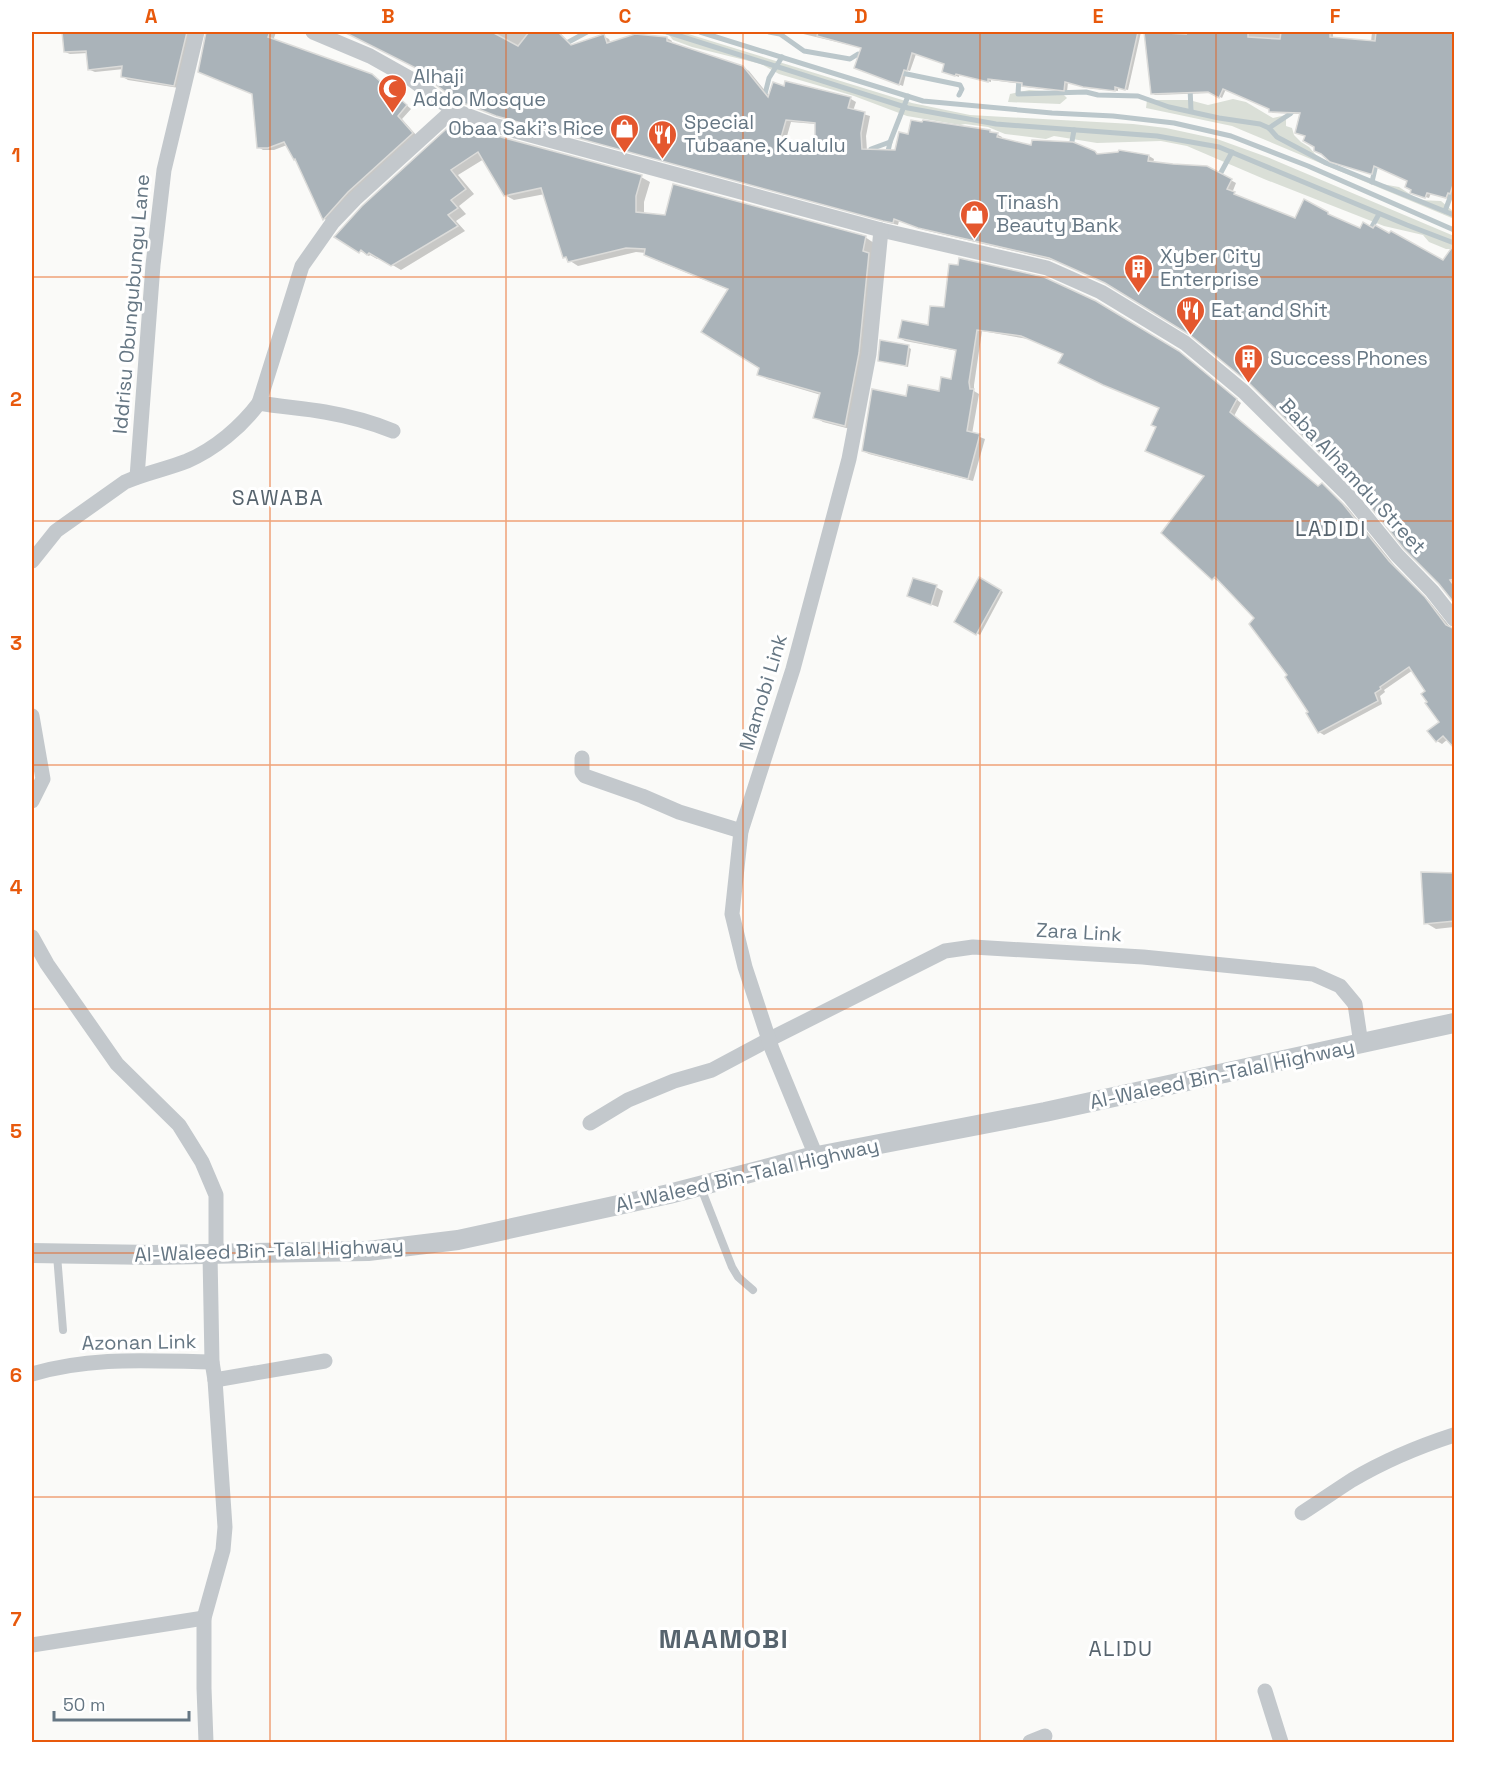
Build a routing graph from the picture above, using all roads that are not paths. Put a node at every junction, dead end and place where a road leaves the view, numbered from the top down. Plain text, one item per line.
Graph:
1 (197, 32) edge
2 (312, 32) edge
3 (453, 110) junction
4 (881, 230) junction
5 (259, 403) junction
6 (393, 430) dead end
7 (137, 477) junction
8 (32, 561) edge
9 (1455, 619) edge
10 (32, 716) edge
11 (582, 758) dead end
12 (32, 801) edge
13 (741, 831) junction
14 (32, 937) edge
15 (1455, 1023) edge
16 (770, 1039) junction
17 (1361, 1044) junction
18 (590, 1123) dead end
19 (816, 1156) junction
20 (700, 1186) junction
21 (32, 1253) edge
22 (56, 1254) junction
23 (213, 1254) junction
24 (753, 1290) dead end
25 (63, 1329) dead end
26 (325, 1361) dead end
27 (212, 1362) junction
28 (32, 1374) edge
29 (215, 1380) junction
30 (1455, 1435) edge
31 (1302, 1513) dead end
32 (204, 1618) junction
33 (32, 1645) edge
34 (1265, 1691) dead end
35 (1045, 1736) dead end
36 (206, 1743) edge
37 (1030, 1743) edge
38 (1281, 1743) edge

1 - 7 street, Iddrisu Obungubungu Lane
2 - 3 street, Baba Alhamdu Street
3 - 4 street, Baba Alhamdu Street
3 - 5 street
4 - 9 street, Baba Alhamdu Street
4 - 13 street, Mamobi Link
5 - 6 street
5 - 7 street
7 - 8 street
10 - 12 street
11 - 13 street
13 - 16 street, Mamobi Link
14 - 23 street
15 - 17 street, Al-Waleed Bin-Talal Highway
16 - 17 street, Zara Link
16 - 18 street, Zara Link
16 - 19 street, Mamobi Link
17 - 19 street, Al-Waleed Bin-Talal Highway
19 - 20 street, Al-Waleed Bin-Talal Highway
20 - 23 street, Al-Waleed Bin-Talal Highway
20 - 24 lane
21 - 22 street, Al-Waleed Bin-Talal Highway
22 - 23 street, Al-Waleed Bin-Talal Highway
22 - 25 lane
23 - 27 street
26 - 29 street
27 - 28 street, Azonan Link
27 - 29 street
29 - 32 street
30 - 31 street
32 - 33 street
32 - 36 street
34 - 38 street
35 - 37 street

